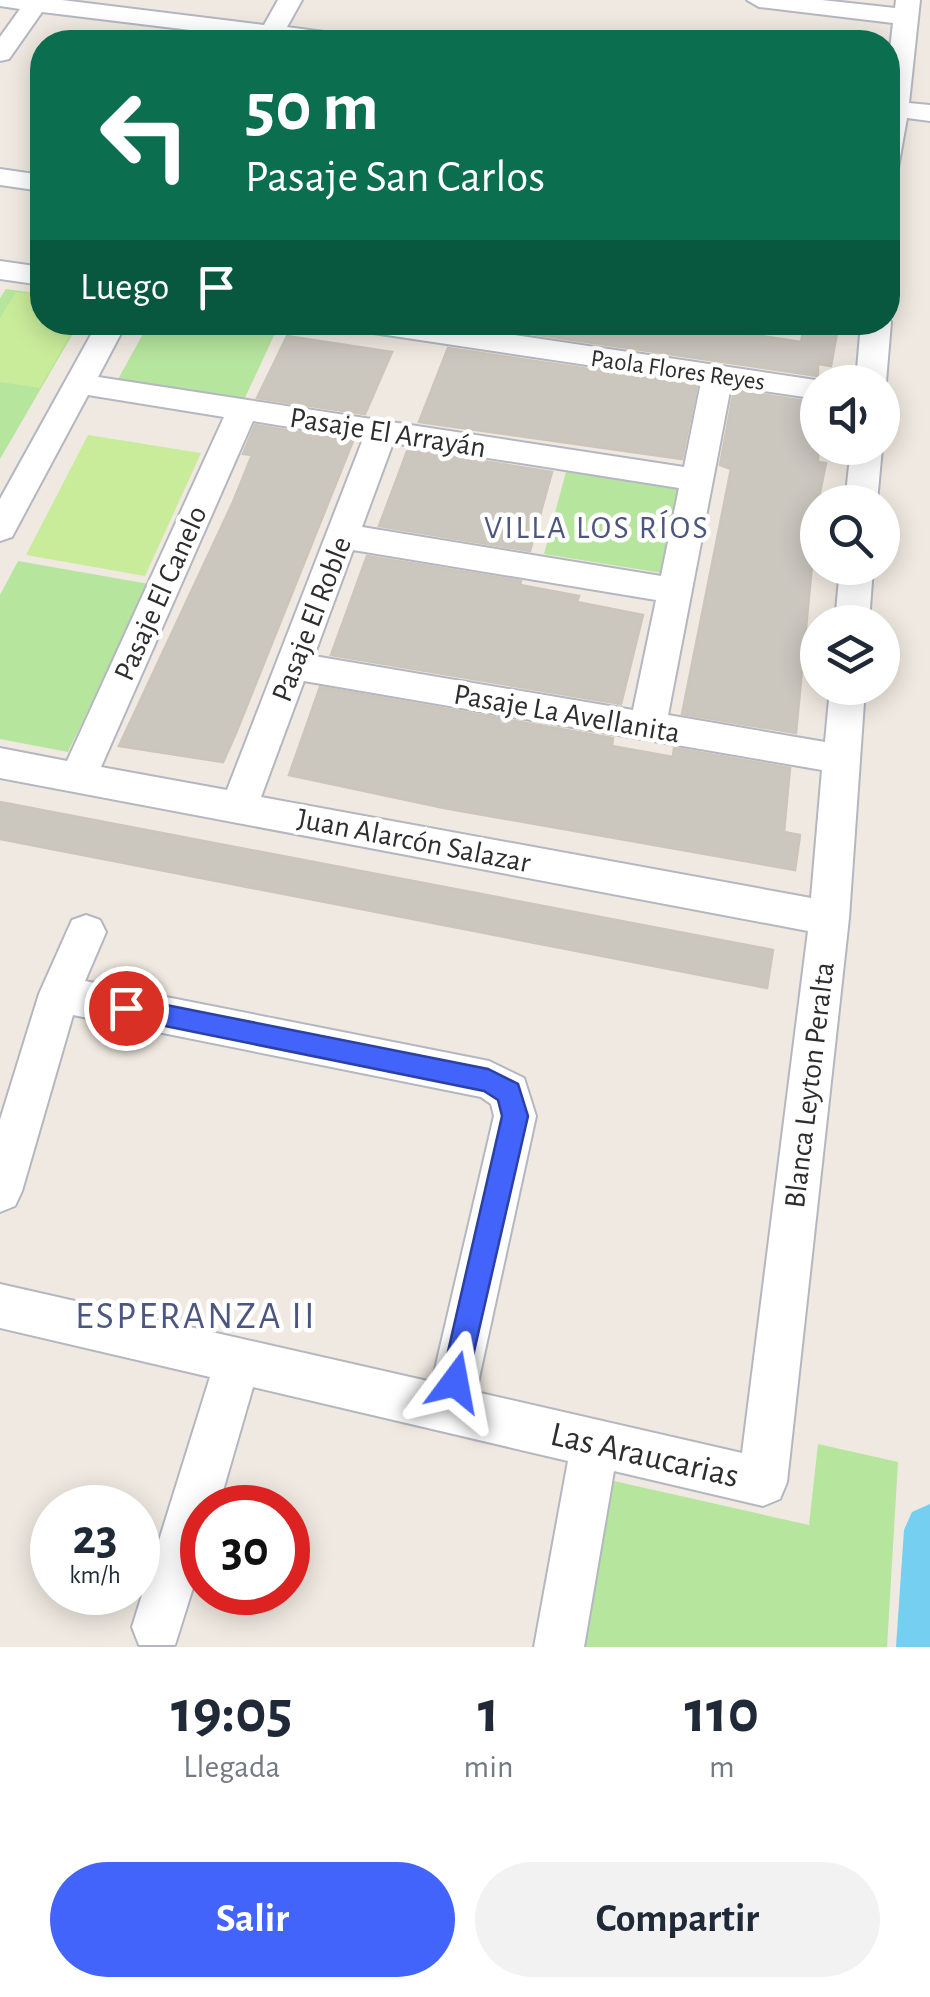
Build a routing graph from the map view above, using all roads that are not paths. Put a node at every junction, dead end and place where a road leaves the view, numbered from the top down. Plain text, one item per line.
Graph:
1 (4, 0) edge
2 (290, 0) edge
3 (762, 0) edge
4 (36, 4) junction
5 (907, 9) edge
6 (148, 18) junction
7 (140, 30) edge
8 (221, 30) edge
9 (273, 30) edge
10 (900, 50) edge
11 (0, 54) edge
12 (900, 110) edge
13 (930, 114) edge
14 (0, 177) edge
15 (30, 181) edge
16 (2, 273) edge
17 (30, 275) edge
18 (106, 335) edge
19 (471, 335) edge
20 (875, 335) edge
21 (872, 365) edge
22 (718, 375) junction
23 (79, 384) junction
24 (800, 386) edge
25 (243, 410) junction
26 (382, 431) junction
27 (697, 480) junction
28 (0, 529) edge
29 (342, 536) junction
30 (675, 591) junction
31 (293, 666) junction
32 (846, 705) edge
33 (648, 726) junction
34 (841, 759) junction
35 (0, 762) edge
36 (78, 777) junction
37 (239, 807) junction
38 (829, 918) junction
39 (86, 932) dead end
40 (59, 994) junction
41 (0, 1192) edge
42 (0, 1306) edge
43 (238, 1361) junction
44 (449, 1409) junction
45 (594, 1443) junction
46 (763, 1482) joint
47 (157, 1627) dead end
48 (559, 1647) edge

1 - 4 street
2 - 9 street
3 - 5 street
4 - 6 street
4 - 11 street
5 - 10 street
6 - 7 street
6 - 8 street
12 - 13 street
14 - 15 street
16 - 17 street
18 - 23 street
19 - 22 street, Paola Flores Reyes
20 - 21 street
22 - 24 street, Paola Flores Reyes
22 - 27 street
23 - 25 street, Pasaje El Arrayán
23 - 28 street
25 - 26 street, Pasaje El Arrayán
25 - 36 street, Pasaje El Canelo
26 - 27 street, Pasaje El Arrayán
26 - 29 street, Pasaje El Roble
27 - 30 street
29 - 30 street
29 - 31 street, Pasaje El Roble
30 - 33 street
31 - 33 street, Pasaje La Avellanita
31 - 37 street, Pasaje El Roble
32 - 34 street, Blanca Leyton Peralta
33 - 34 street, Pasaje La Avellanita
34 - 38 street, Blanca Leyton Peralta
35 - 36 street, Juan Alarcón Salazar
36 - 37 street, Juan Alarcón Salazar
37 - 38 street, Juan Alarcón Salazar
38 - 46 street, Blanca Leyton Peralta
39 - 40 street
40 - 41 street
40 - 44 street
42 - 43 street, Las Araucarias
43 - 44 street, Las Araucarias
43 - 47 street
44 - 45 street, Las Araucarias
45 - 46 street, Las Araucarias
45 - 48 street

